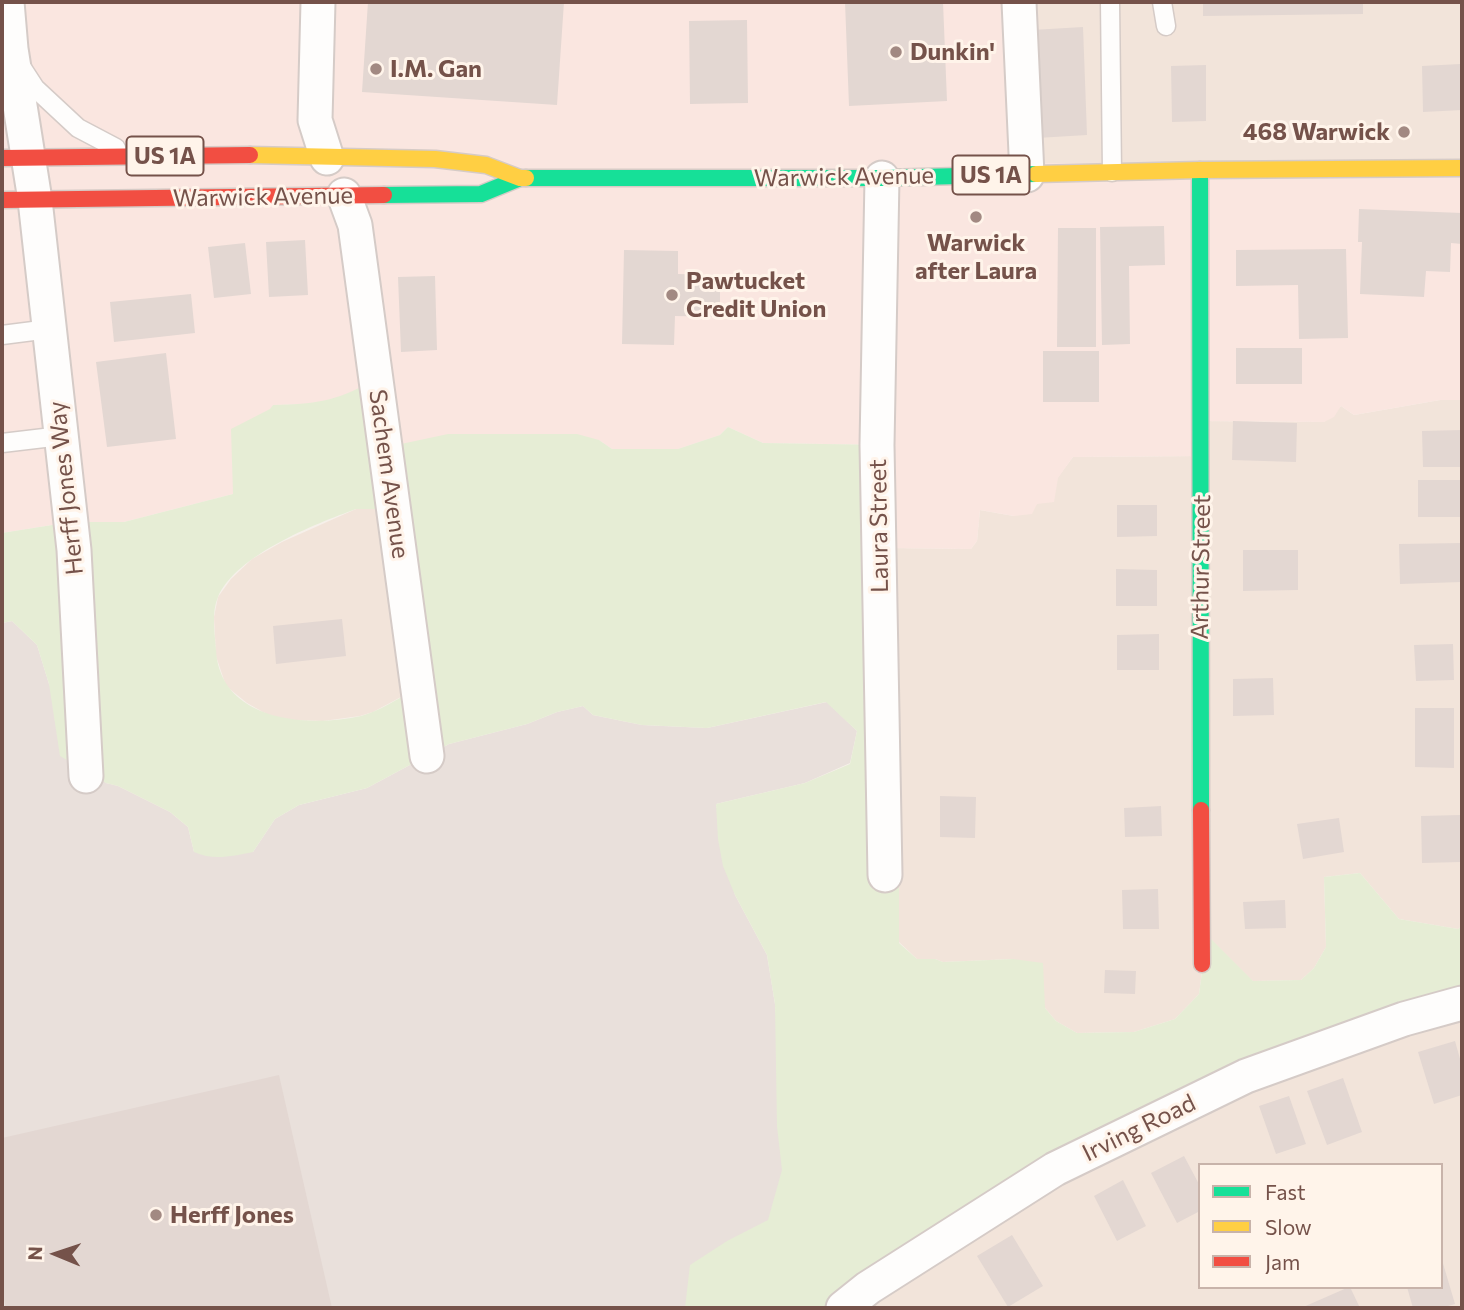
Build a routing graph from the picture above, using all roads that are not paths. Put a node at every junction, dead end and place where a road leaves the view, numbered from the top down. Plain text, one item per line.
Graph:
1 (7, 2) edge
2 (318, 2) edge
3 (1019, 2) edge
4 (1110, 2) edge
5 (1162, 2) edge
6 (1166, 26) dead end
7 (6, 55) edge
8 (132, 156) junction
9 (15, 157) edge
10 (327, 158) junction
11 (1462, 168) edge
12 (1200, 170) junction
13 (1112, 172) junction
14 (1027, 175) junction
15 (520, 178) junction
16 (882, 178) junction
17 (344, 195) junction
18 (2, 200) edge
19 (35, 200) junction
20 (49, 329) junction
21 (2, 335) edge
22 (61, 436) junction
23 (2, 443) edge
24 (427, 756) dead end
25 (86, 776) dead end
26 (885, 875) dead end
27 (1202, 964) dead end
28 (1462, 1003) edge
29 (844, 1308) edge

1 - 7 street, Herff Jones Way
2 - 10 street
3 - 14 street
4 - 13 lane
5 - 6 lane
7 - 8 lane
7 - 9 street, Herff Jones Way
8 - 9 main road, Warwick Avenue / US 1A
8 - 10 main road, Warwick Avenue / US 1A
9 - 19 street, Herff Jones Way
10 - 15 main road, Warwick Avenue / US 1A
11 - 12 main road, Warwick Avenue / US 1A
12 - 13 main road, Warwick Avenue / US 1A
12 - 27 main road, Arthur Street
13 - 14 main road, Warwick Avenue / US 1A
14 - 16 main road, Warwick Avenue / US 1A
15 - 16 main road, Warwick Avenue / US 1A
15 - 17 main road, Warwick Avenue / US 1A
16 - 26 street, Laura Street
17 - 19 main road, Warwick Avenue / US 1A
17 - 24 street, Sachem Avenue
18 - 19 main road, Warwick Avenue / US 1A
19 - 20 street, Herff Jones Way
20 - 21 lane
20 - 22 street, Herff Jones Way
22 - 23 lane
22 - 25 street, Herff Jones Way
28 - 29 street, Irving Road

